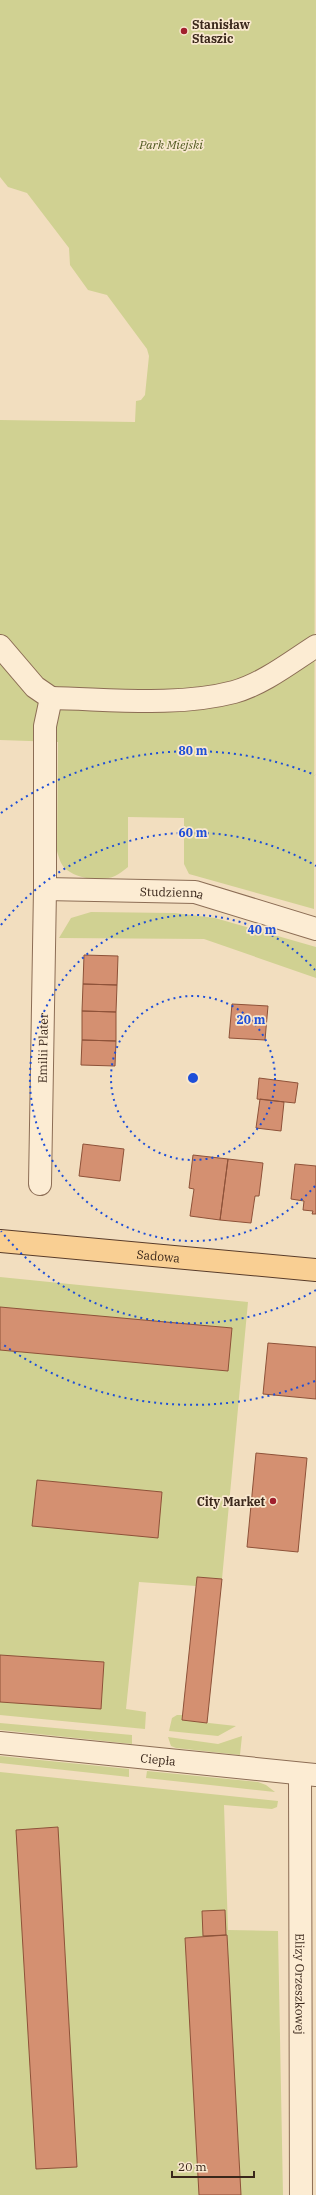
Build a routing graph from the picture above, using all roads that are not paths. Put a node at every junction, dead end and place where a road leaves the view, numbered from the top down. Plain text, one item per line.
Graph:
1 (0, 646) edge
2 (316, 646) edge
3 (51, 698) junction
4 (45, 889) junction
5 (316, 929) edge
6 (40, 1184) dead end
7 (0, 1241) edge
8 (316, 1270) edge
9 (0, 1743) edge
10 (308, 1774) edge
11 (301, 2195) edge

1 - 3 street
2 - 3 street
3 - 4 street
4 - 5 street, Studzienna
4 - 6 street, Emilii Plater
7 - 8 main road, Sadowa
9 - 10 street, Ciepła
10 - 11 street, Elizy Orzeszkowej

